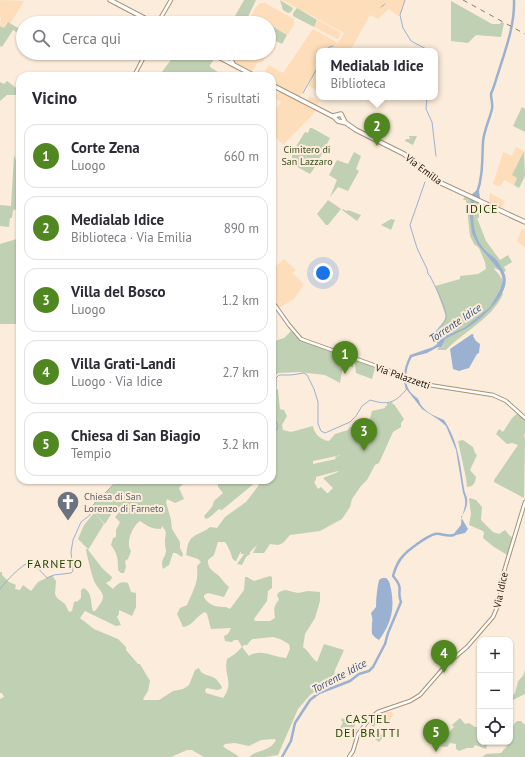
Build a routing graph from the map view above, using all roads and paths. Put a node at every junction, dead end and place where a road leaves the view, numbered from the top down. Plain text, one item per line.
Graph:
1 (111, 0) edge
2 (171, 0) edge
3 (144, 16) edge
4 (161, 16) edge
5 (142, 60) edge
6 (226, 60) edge
7 (136, 72) edge
8 (247, 72) edge
9 (276, 87) edge
10 (337, 117) junction
11 (342, 120) junction
12 (525, 222) edge
13 (276, 307) edge
14 (525, 418) edge
15 (525, 502) edge
16 (349, 757) edge

1 - 3 main road
2 - 4 main road
5 - 7 main road
6 - 8 main road
9 - 10 main road
10 - 11 main road
10 - 11 main road
11 - 12 main road, Via Emilia
13 - 14 main road, Via Palazzetti
15 - 16 main road, Via Idice

